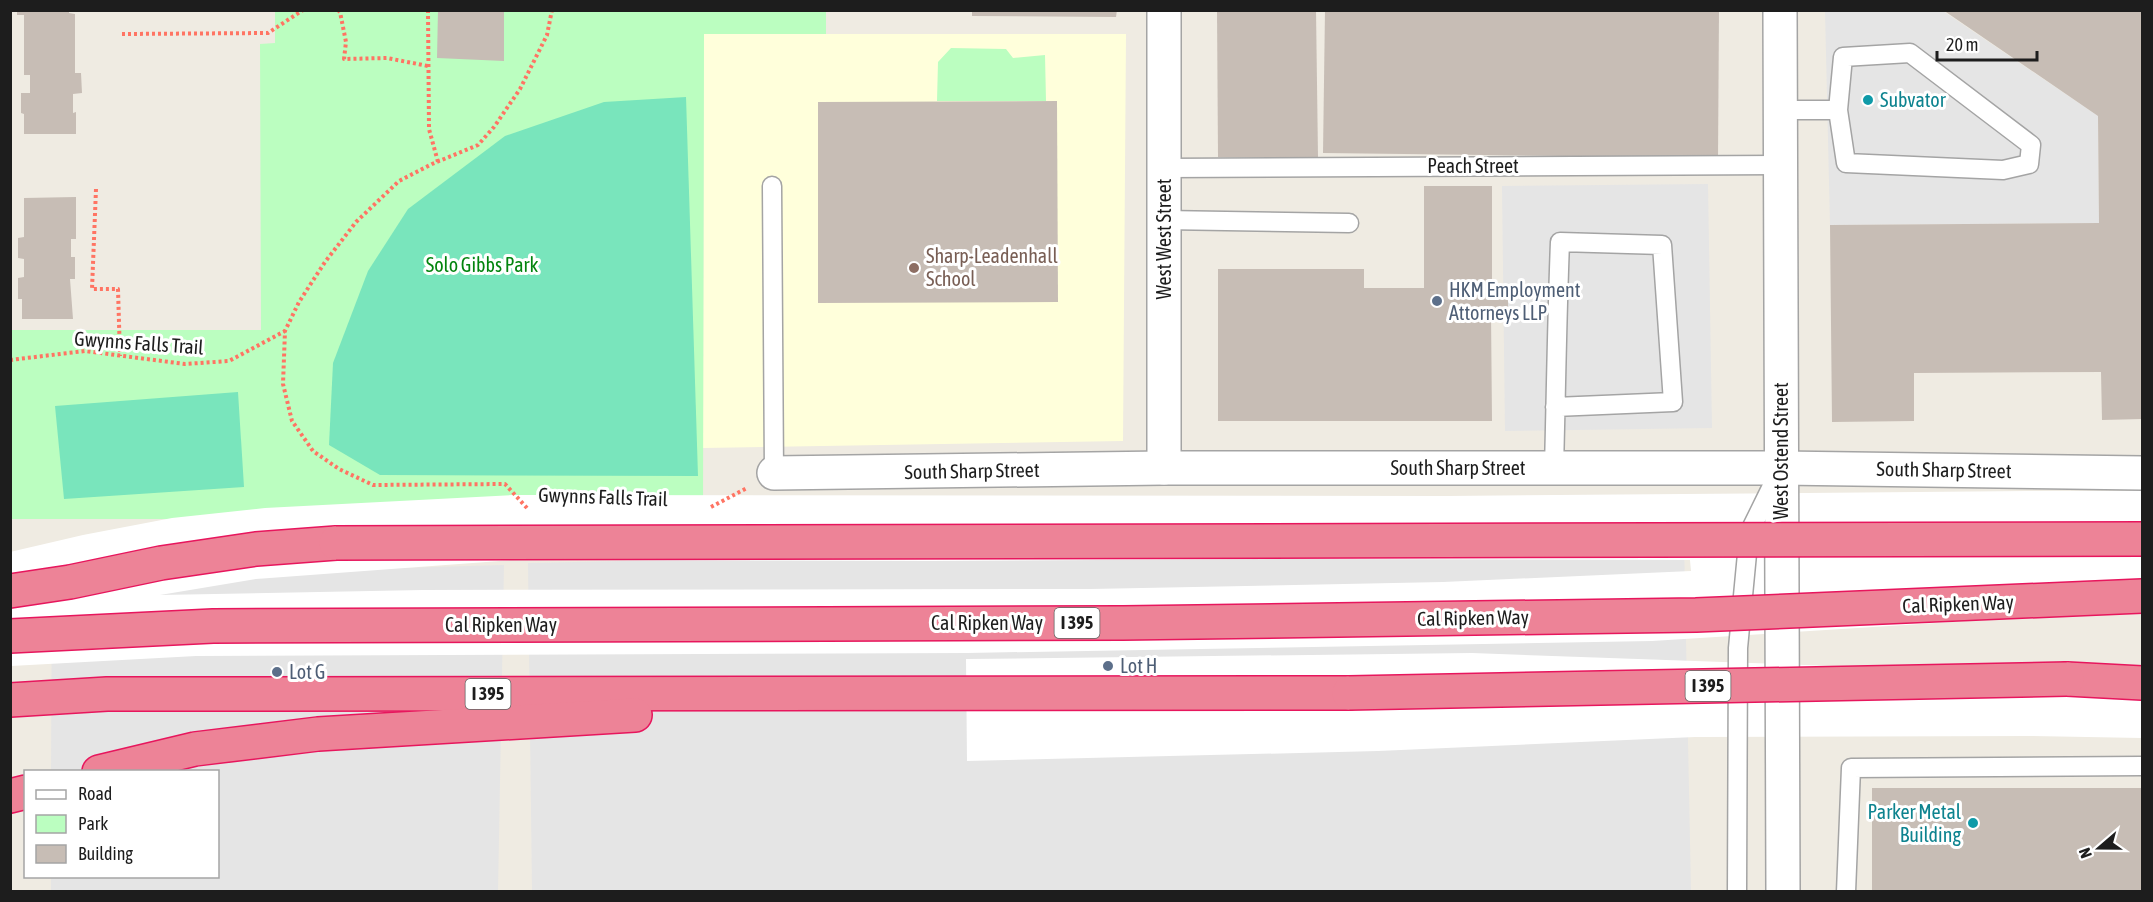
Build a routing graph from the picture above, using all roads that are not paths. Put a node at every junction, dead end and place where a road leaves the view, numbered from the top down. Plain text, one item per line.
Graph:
1 (1164, 10) edge
2 (1780, 10) edge
3 (1780, 110) junction
4 (1838, 110) junction
5 (1781, 165) junction
6 (1164, 168) junction
7 (772, 186) dead end
8 (1164, 220) junction
9 (1349, 223) dead end
10 (1555, 407) junction
11 (1164, 468) junction
12 (1554, 468) junction
13 (1781, 468) junction
14 (774, 473) joint
15 (2142, 473) edge
16 (2142, 539) edge
17 (70, 582) junction
18 (10, 591) edge
19 (2142, 596) edge
20 (10, 600) edge
21 (10, 636) edge
22 (2142, 683) edge
23 (967, 695) junction
24 (10, 700) edge
25 (2142, 766) edge
26 (103, 770) edge
27 (1737, 891) edge
28 (1783, 891) edge
29 (1846, 891) edge

1 - 6 street, West West Street
2 - 3 street, West Ostend Street
3 - 4 lane
3 - 5 street, West Ostend Street
4 - 4 lane
5 - 6 lane, Peach Street
5 - 13 street, West Ostend Street
6 - 8 street, West West Street
7 - 14 lane
8 - 9 lane
8 - 11 street, West West Street
10 - 10 lane
10 - 12 lane
11 - 12 street, South Sharp Street
11 - 14 street, South Sharp Street
12 - 13 street, South Sharp Street
13 - 15 street, South Sharp Street
13 - 27 lane
13 - 28 street, West Ostend Street
16 - 17 highway, bridge
17 - 18 highway
17 - 20 highway
19 - 21 highway, Cal Ripken Way / I 395, bridge
22 - 23 highway, I 395, bridge
23 - 24 highway, I 395
23 - 26 highway
25 - 29 lane

